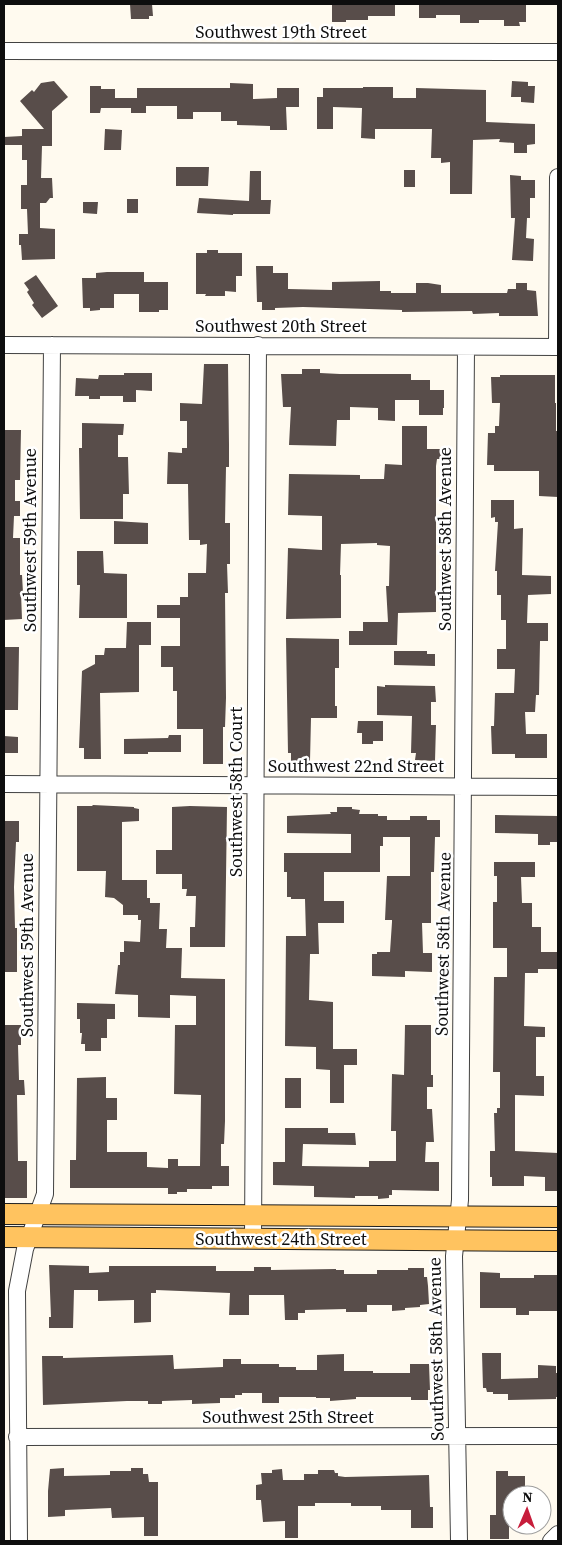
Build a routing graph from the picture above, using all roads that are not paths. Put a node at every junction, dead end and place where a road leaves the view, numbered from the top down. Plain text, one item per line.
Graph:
1 (4, 51) edge
2 (558, 52) edge
3 (558, 177) edge
4 (4, 345) edge
5 (52, 345) junction
6 (258, 345) junction
7 (466, 347) junction
8 (558, 347) edge
9 (4, 784) edge
10 (49, 784) junction
11 (256, 786) junction
12 (464, 786) junction
13 (558, 787) edge
14 (4, 1214) edge
15 (38, 1214) junction
16 (253, 1216) junction
17 (458, 1216) junction
18 (558, 1217) edge
19 (4, 1237) edge
20 (29, 1237) junction
21 (253, 1239) junction
22 (455, 1239) junction
23 (558, 1240) edge
24 (558, 1436) edge
25 (17, 1437) junction
26 (457, 1438) junction
27 (558, 1534) edge
28 (19, 1541) edge
29 (459, 1541) edge
30 (551, 1541) edge

1 - 2 street, Southwest 19th Street
3 - 8 street
4 - 5 street, Southwest 20th Street
5 - 6 street, Southwest 20th Street
5 - 10 street, Southwest 59th Avenue
6 - 7 street, Southwest 20th Street
6 - 11 street, Southwest 58th Court
7 - 8 street, Southwest 20th Street
7 - 12 street, Southwest 58th Avenue
9 - 10 street, Southwest 22nd Street
10 - 11 street, Southwest 22nd Street
10 - 15 street, Southwest 59th Avenue
11 - 12 street, Southwest 22nd Street
11 - 16 street, Southwest 58th Court
12 - 13 street, Southwest 22nd Street
12 - 17 street, Southwest 58th Avenue
14 - 15 main road, Southwest 24th Street
15 - 16 main road, Southwest 24th Street
15 - 20 street, Southwest 59th Avenue
16 - 17 main road, Southwest 24th Street
16 - 21 street, Southwest 58th Court
17 - 18 main road, Southwest 24th Street
17 - 22 street, Southwest 58th Avenue
19 - 20 main road, Southwest 24th Street
20 - 21 main road, Southwest 24th Street
20 - 25 street, Southwest 59th Avenue
21 - 22 main road, Southwest 24th Street
22 - 23 main road, Southwest 24th Street
22 - 26 street, Southwest 58th Avenue
24 - 26 street, Southwest 25th Street
25 - 26 street, Southwest 25th Street
25 - 28 street, Southwest 59th Avenue
26 - 29 street, Southwest 58th Avenue
27 - 30 street

